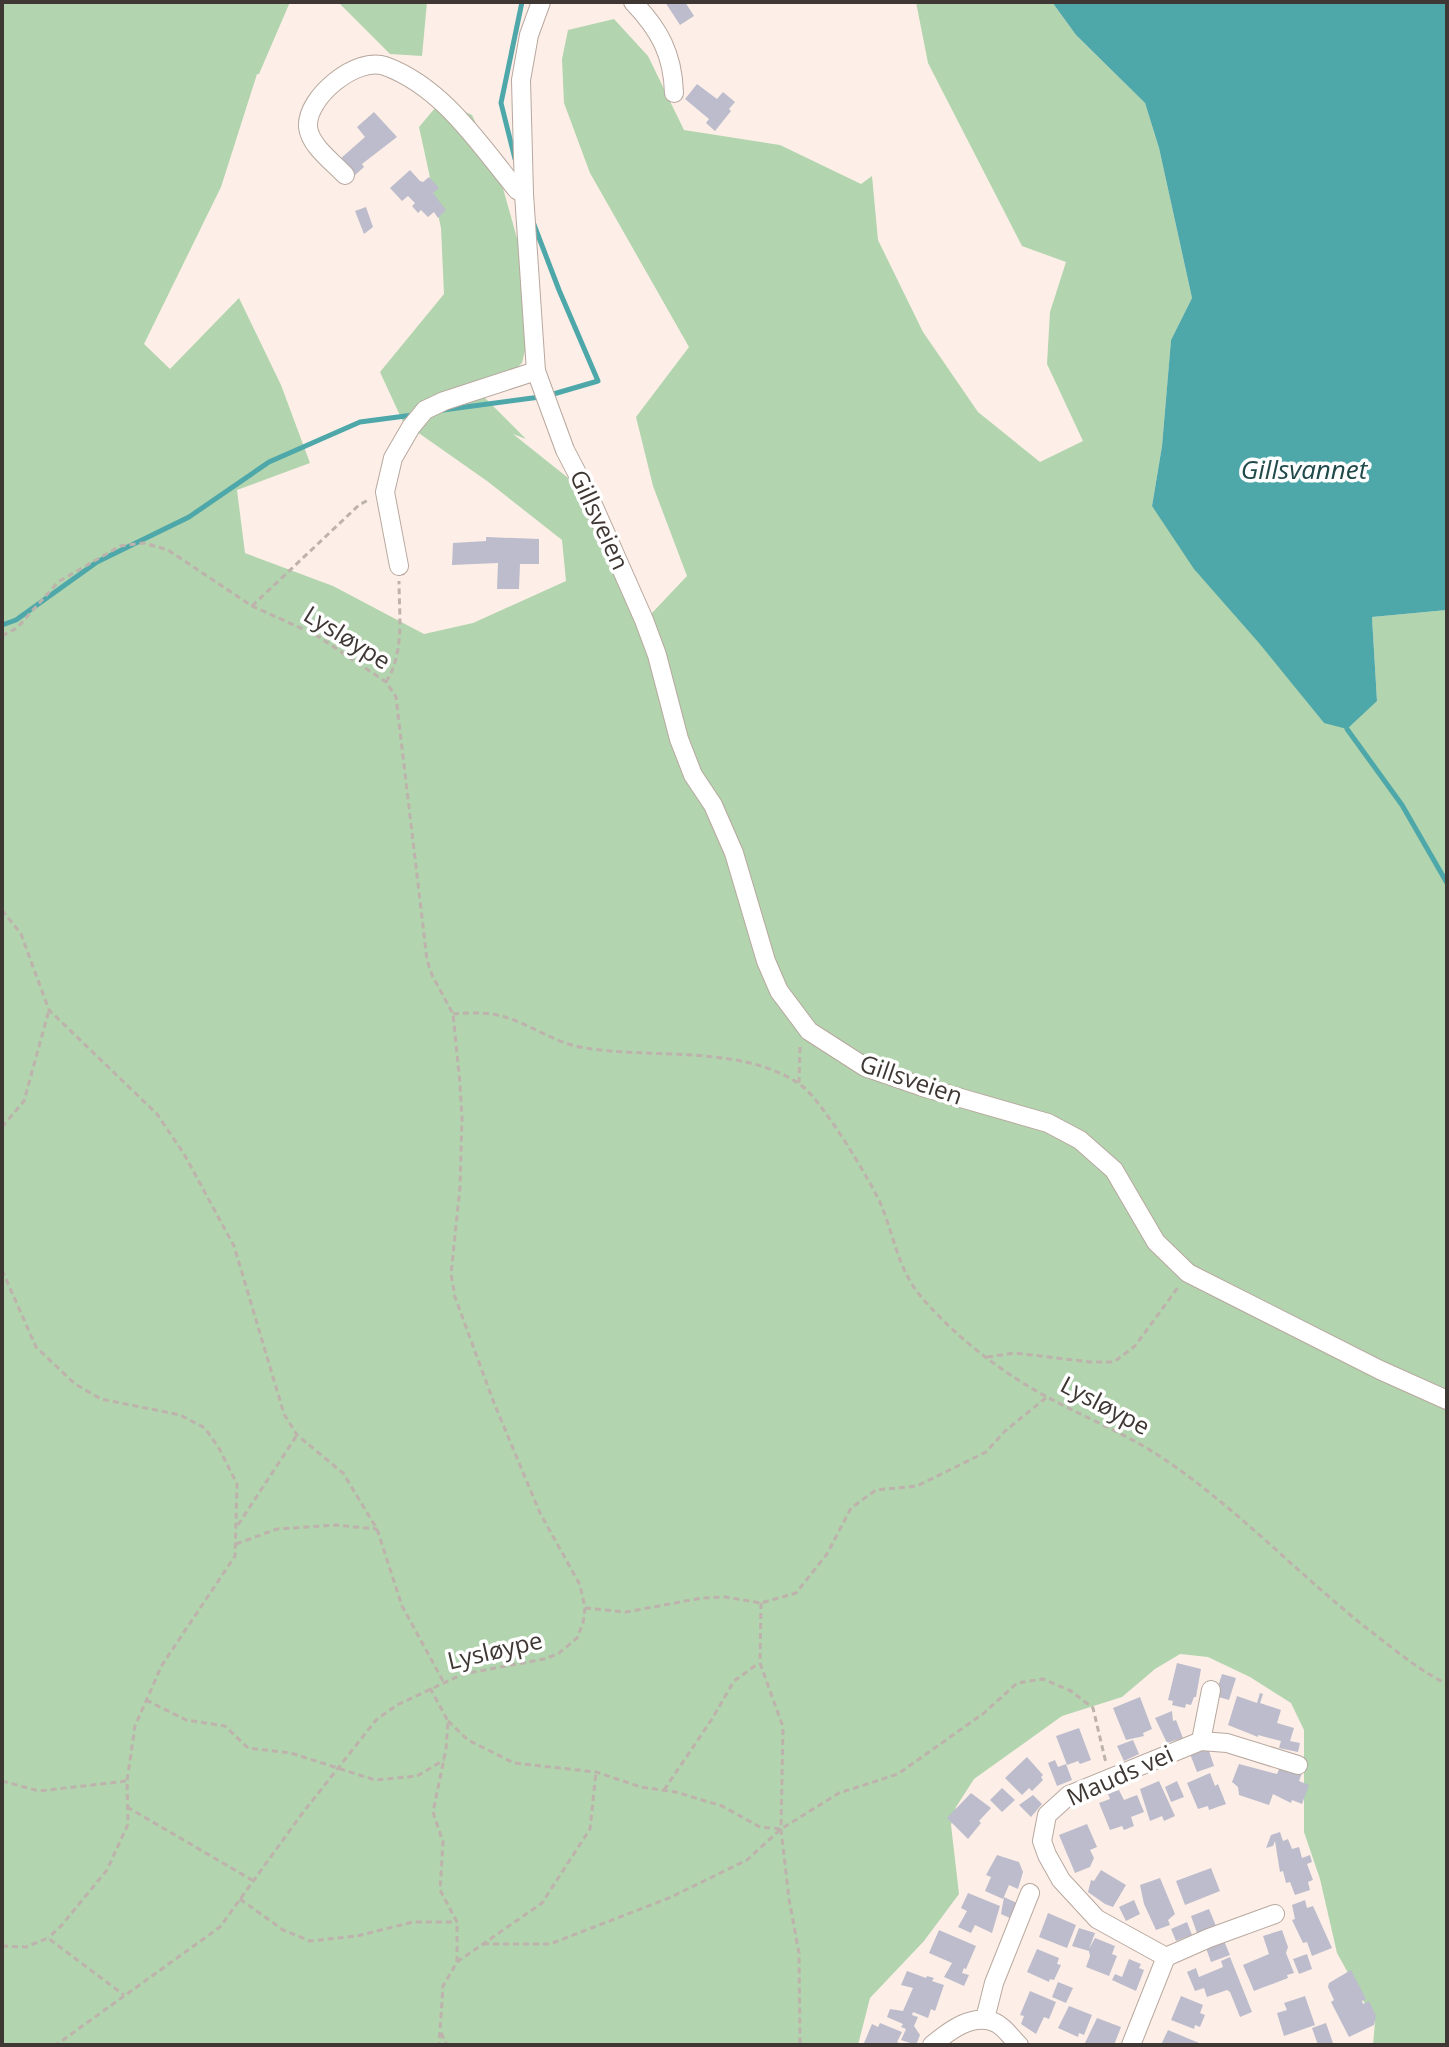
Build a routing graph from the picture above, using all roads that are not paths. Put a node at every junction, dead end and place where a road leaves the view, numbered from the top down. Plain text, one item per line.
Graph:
1 (541, 2) edge
2 (633, 2) edge
3 (674, 93) dead end
4 (345, 175) dead end
5 (524, 194) junction
6 (536, 371) junction
7 (399, 566) road end
8 (1447, 1400) edge
9 (1211, 1690) dead end
10 (1201, 1741) junction
11 (1298, 1765) dead end
12 (1030, 1893) dead end
13 (1275, 1914) dead end
14 (1166, 1957) junction
15 (985, 2019) junction
16 (932, 2045) edge
17 (1019, 2045) edge
18 (1131, 2045) edge

1 - 5 street, Gillsveien
2 - 3 street
4 - 5 street
5 - 6 street, Gillsveien
6 - 7 street
6 - 8 street, Gillsveien
9 - 10 street
10 - 11 street, Mauds vei
10 - 14 street, Mauds vei
12 - 15 street
13 - 14 street
14 - 18 street
15 - 16 street
15 - 17 street

